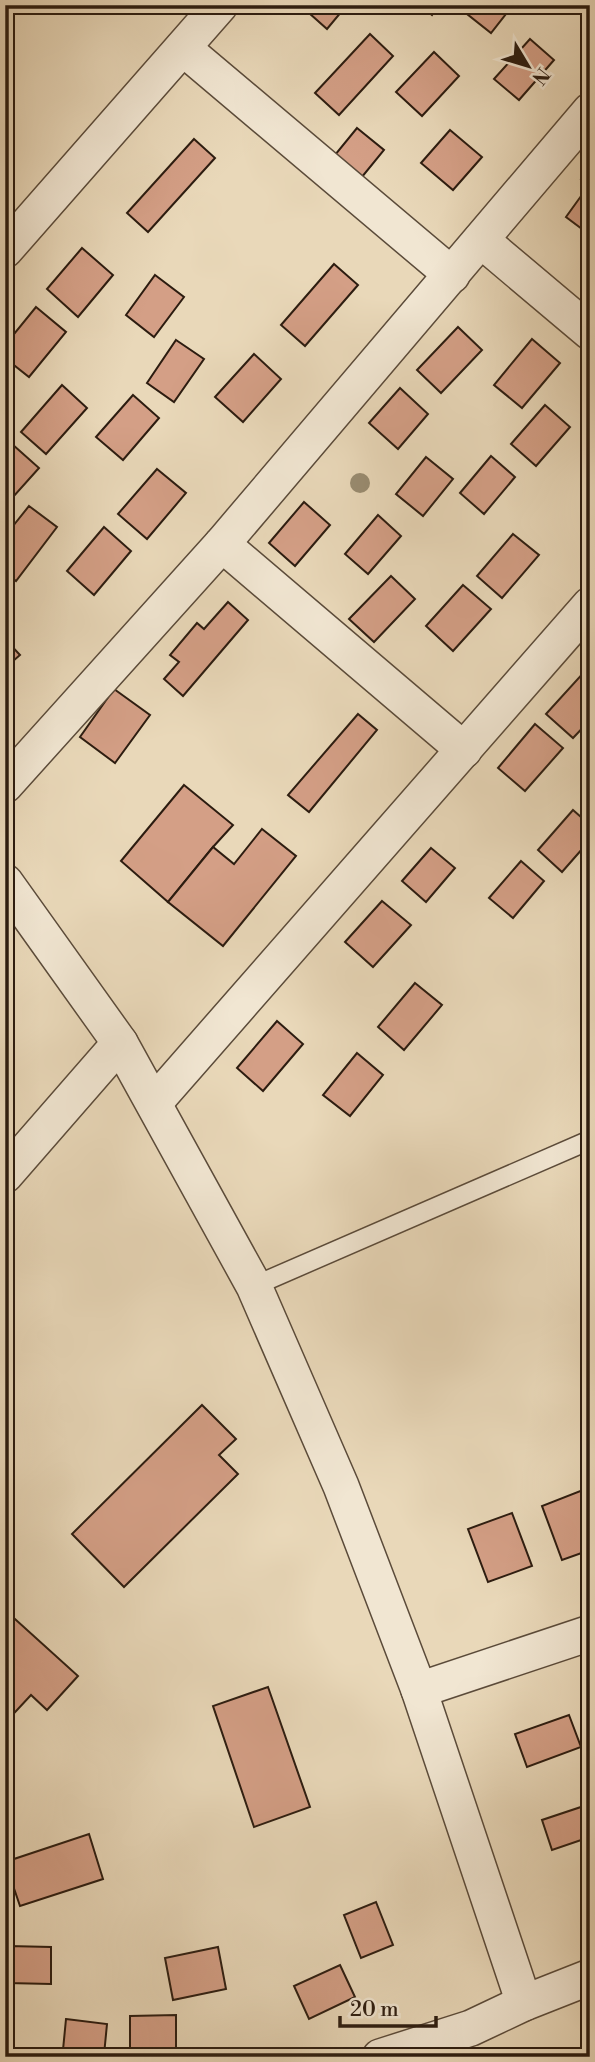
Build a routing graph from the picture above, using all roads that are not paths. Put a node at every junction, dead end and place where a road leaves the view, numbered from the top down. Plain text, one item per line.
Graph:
1 (220, 5) edge
2 (183, 48) junction
3 (590, 111) edge
4 (481, 240) junction
5 (5, 250) edge
6 (452, 275) junction
7 (590, 332) edge
8 (222, 544) junction
9 (590, 605) edge
10 (464, 750) junction
11 (5, 785) edge
12 (5, 883) edge
13 (120, 1043) junction
14 (154, 1103) junction
15 (590, 1140) edge
16 (5, 1175) edge
17 (254, 1286) junction
18 (590, 1633) edge
19 (419, 1690) junction
20 (590, 1977) edge
21 (524, 2003) junction
22 (476, 2042) edge
23 (380, 2057) edge

1 - 2 street
2 - 5 street
2 - 6 street
3 - 4 street
4 - 6 street
4 - 7 street
6 - 8 street
8 - 10 street
8 - 11 street
9 - 10 street
10 - 14 street
12 - 13 street
13 - 14 street
13 - 16 street
14 - 17 street
15 - 17 lane
17 - 19 street
18 - 19 street
19 - 21 street
20 - 21 street
21 - 22 street
22 - 23 street

